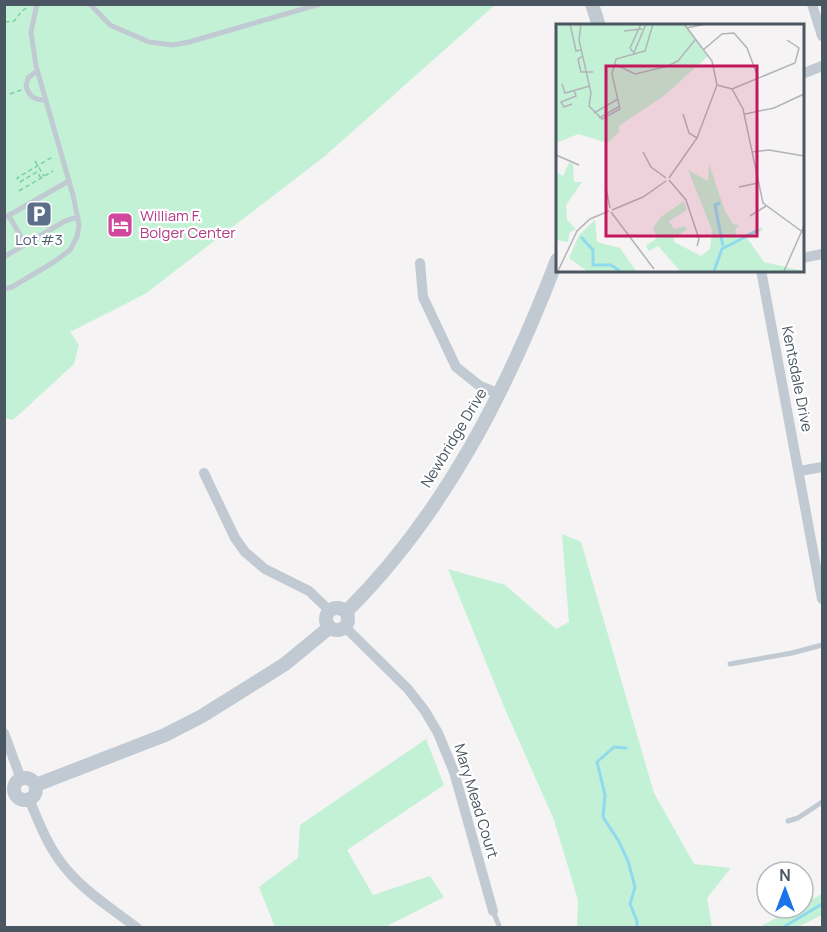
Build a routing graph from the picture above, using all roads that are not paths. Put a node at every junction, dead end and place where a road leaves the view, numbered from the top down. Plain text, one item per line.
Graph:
1 (37, 4) edge
2 (90, 4) edge
3 (320, 4) edge
4 (592, 4) edge
5 (812, 4) edge
6 (598, 24) edge
7 (822, 36) edge
8 (822, 66) edge
9 (37, 71) junction
10 (803, 73) edge
11 (45, 100) junction
12 (69, 181) junction
13 (7, 217) edge
14 (78, 217) junction
15 (25, 244) junction
16 (822, 254) edge
17 (4, 257) edge
18 (803, 258) edge
19 (556, 263) edge
20 (420, 264) dead end
21 (761, 272) edge
22 (4, 290) edge
23 (500, 394) junction
24 (822, 467) edge
25 (800, 471) junction
26 (204, 473) dead end
27 (822, 599) edge
28 (330, 611) junction
29 (346, 612) junction
30 (330, 627) junction
31 (345, 627) junction
32 (822, 645) edge
33 (730, 664) dead end
34 (4, 733) edge
35 (21, 779) junction
36 (36, 785) junction
37 (10, 795) edge
38 (29, 799) junction
39 (822, 802) edge
40 (788, 821) dead end
41 (493, 911) joint
42 (137, 927) edge
43 (500, 927) edge

1 - 9 lane
2 - 3 lane
4 - 6 street
5 - 7 street
8 - 10 street
9 - 11 lane
9 - 11 lane
11 - 12 lane
12 - 13 lane
12 - 14 lane
13 - 15 lane
14 - 15 lane
14 - 22 lane
15 - 17 lane
16 - 18 street
19 - 23 street, Newbridge Drive
20 - 23 street
21 - 25 street, Kentsdale Drive
23 - 29 street, Newbridge Drive
24 - 25 street
25 - 27 street, Kentsdale Drive
26 - 28 street
28 - 29 street
28 - 30 street
29 - 31 street
30 - 31 street
30 - 36 street
31 - 41 street, Mary Mead Court
32 - 33 lane
34 - 35 street
35 - 36 street
35 - 37 street
36 - 38 street
37 - 38 street
38 - 42 street
39 - 40 lane
41 - 43 lane

